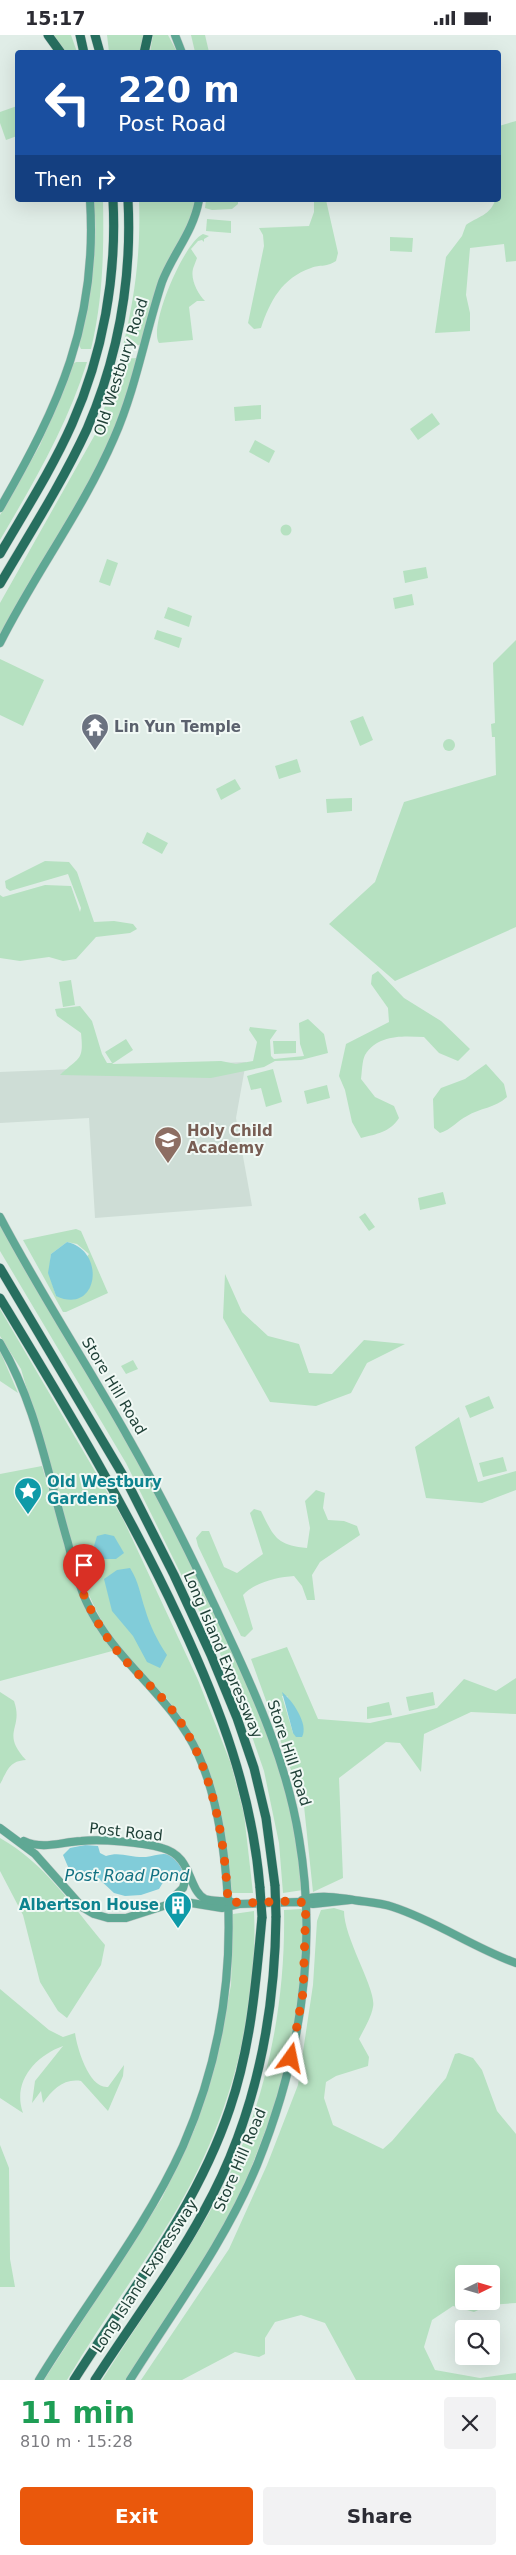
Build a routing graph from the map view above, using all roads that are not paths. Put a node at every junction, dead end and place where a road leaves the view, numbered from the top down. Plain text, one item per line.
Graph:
1 (47, 35) edge
2 (80, 35) edge
3 (96, 35) edge
4 (148, 35) edge
5 (175, 35) edge
6 (54, 50) edge
7 (59, 50) edge
8 (83, 50) edge
9 (99, 50) edge
10 (145, 50) edge
11 (181, 50) edge
12 (90, 202) edge
13 (113, 202) edge
14 (128, 202) edge
15 (133, 202) edge
16 (198, 202) edge
17 (129, 244) junction
18 (0, 508) edge
19 (0, 554) edge
20 (0, 584) edge
21 (0, 643) edge
22 (0, 1217) edge
23 (0, 1268) edge
24 (0, 1298) edge
25 (0, 1343) edge
26 (0, 1828) edge
27 (15, 1838) junction
28 (42, 1846) junction
29 (39, 1858) junction
30 (188, 1871) junction
31 (306, 1901) junction
32 (168, 1903) junction
33 (228, 1904) junction
34 (516, 1963) edge
35 (39, 2380) edge
36 (74, 2380) edge
37 (95, 2380) edge
38 (130, 2380) edge

1 - 6 main road
1 - 7 highway
2 - 8 highway
3 - 9 highway
4 - 10 highway
5 - 11 main road
12 - 18 main road
13 - 19 highway
14 - 17 highway
15 - 17 highway
16 - 21 main road, Old Westbury Road
17 - 20 highway
22 - 31 main road, Store Hill Road
23 - 37 highway, Long Island Expressway, bridge
24 - 36 highway, Long Island Expressway, bridge
25 - 33 main road
26 - 27 main road, Post Road
27 - 28 main road, Post Road
27 - 29 main road, Post Road
28 - 29 main road
28 - 30 main road, Post Road
29 - 32 main road, Post Road
30 - 32 main road
30 - 33 main road, Post Road
31 - 33 main road, Post Road
31 - 34 main road, Post Road
31 - 38 main road, Store Hill Road
32 - 33 main road, Post Road
33 - 35 main road

